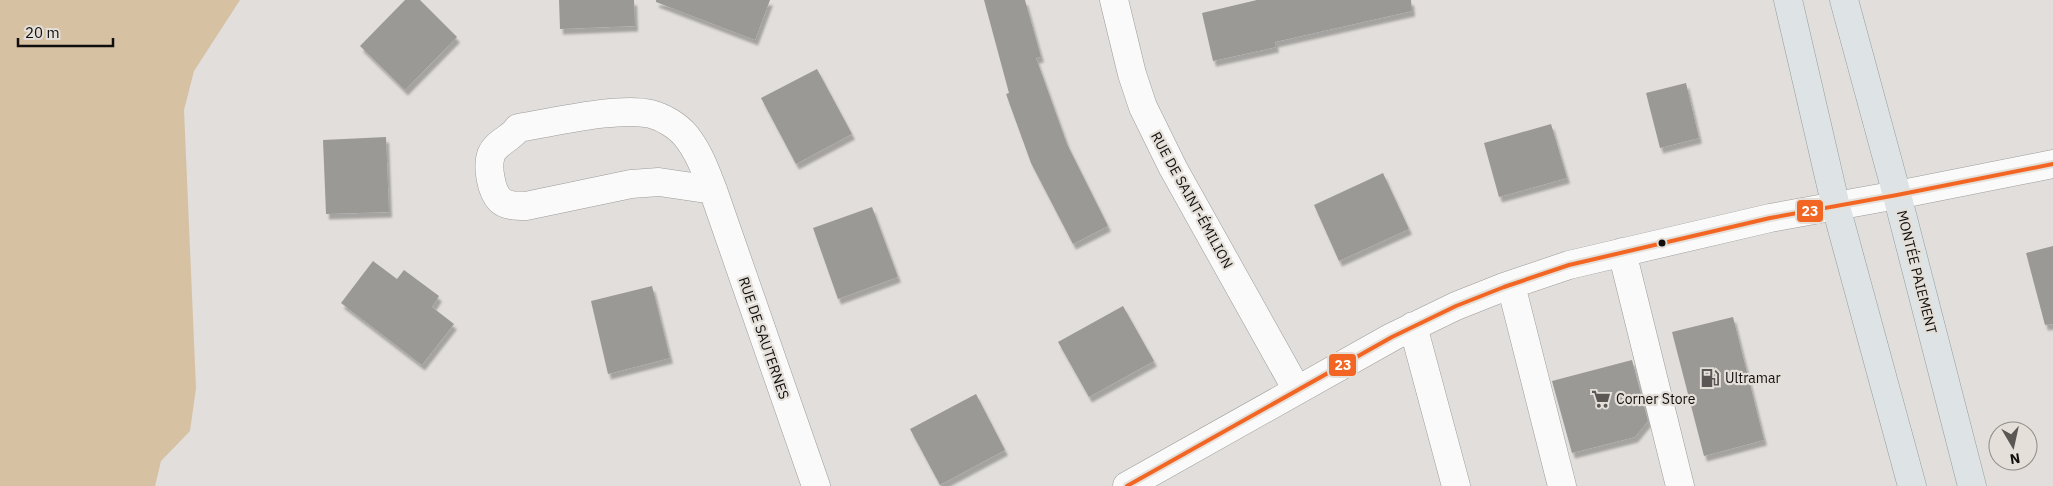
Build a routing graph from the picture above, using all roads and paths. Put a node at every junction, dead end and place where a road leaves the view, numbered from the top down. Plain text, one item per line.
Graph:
1 (1114, 0) edge
2 (1788, 0) edge
3 (1844, 0) edge
4 (2053, 164) edge
5 (713, 190) junction
6 (1897, 195) junction
7 (1836, 207) junction
8 (1622, 252) junction
9 (1511, 285) junction
10 (1413, 326) junction
11 (1297, 390) junction
12 (816, 486) edge
13 (1127, 486) edge
14 (1456, 486) edge
15 (1562, 486) edge
16 (1680, 486) edge
17 (1912, 486) edge
18 (1972, 486) edge

1 - 11 street, RUE DE SAINT-ÉMILION
2 - 7 main road
3 - 6 main road, MONTÉE PAIEMENT
4 - 6 street
5 - 5 street, RUE DE SAUTERNES
5 - 12 street, RUE DE SAUTERNES
6 - 7 street
6 - 18 main road, MONTÉE PAIEMENT
7 - 8 street
7 - 17 main road
8 - 9 street
8 - 16 street
9 - 10 street
9 - 15 street
10 - 11 street
10 - 14 street
11 - 13 street

